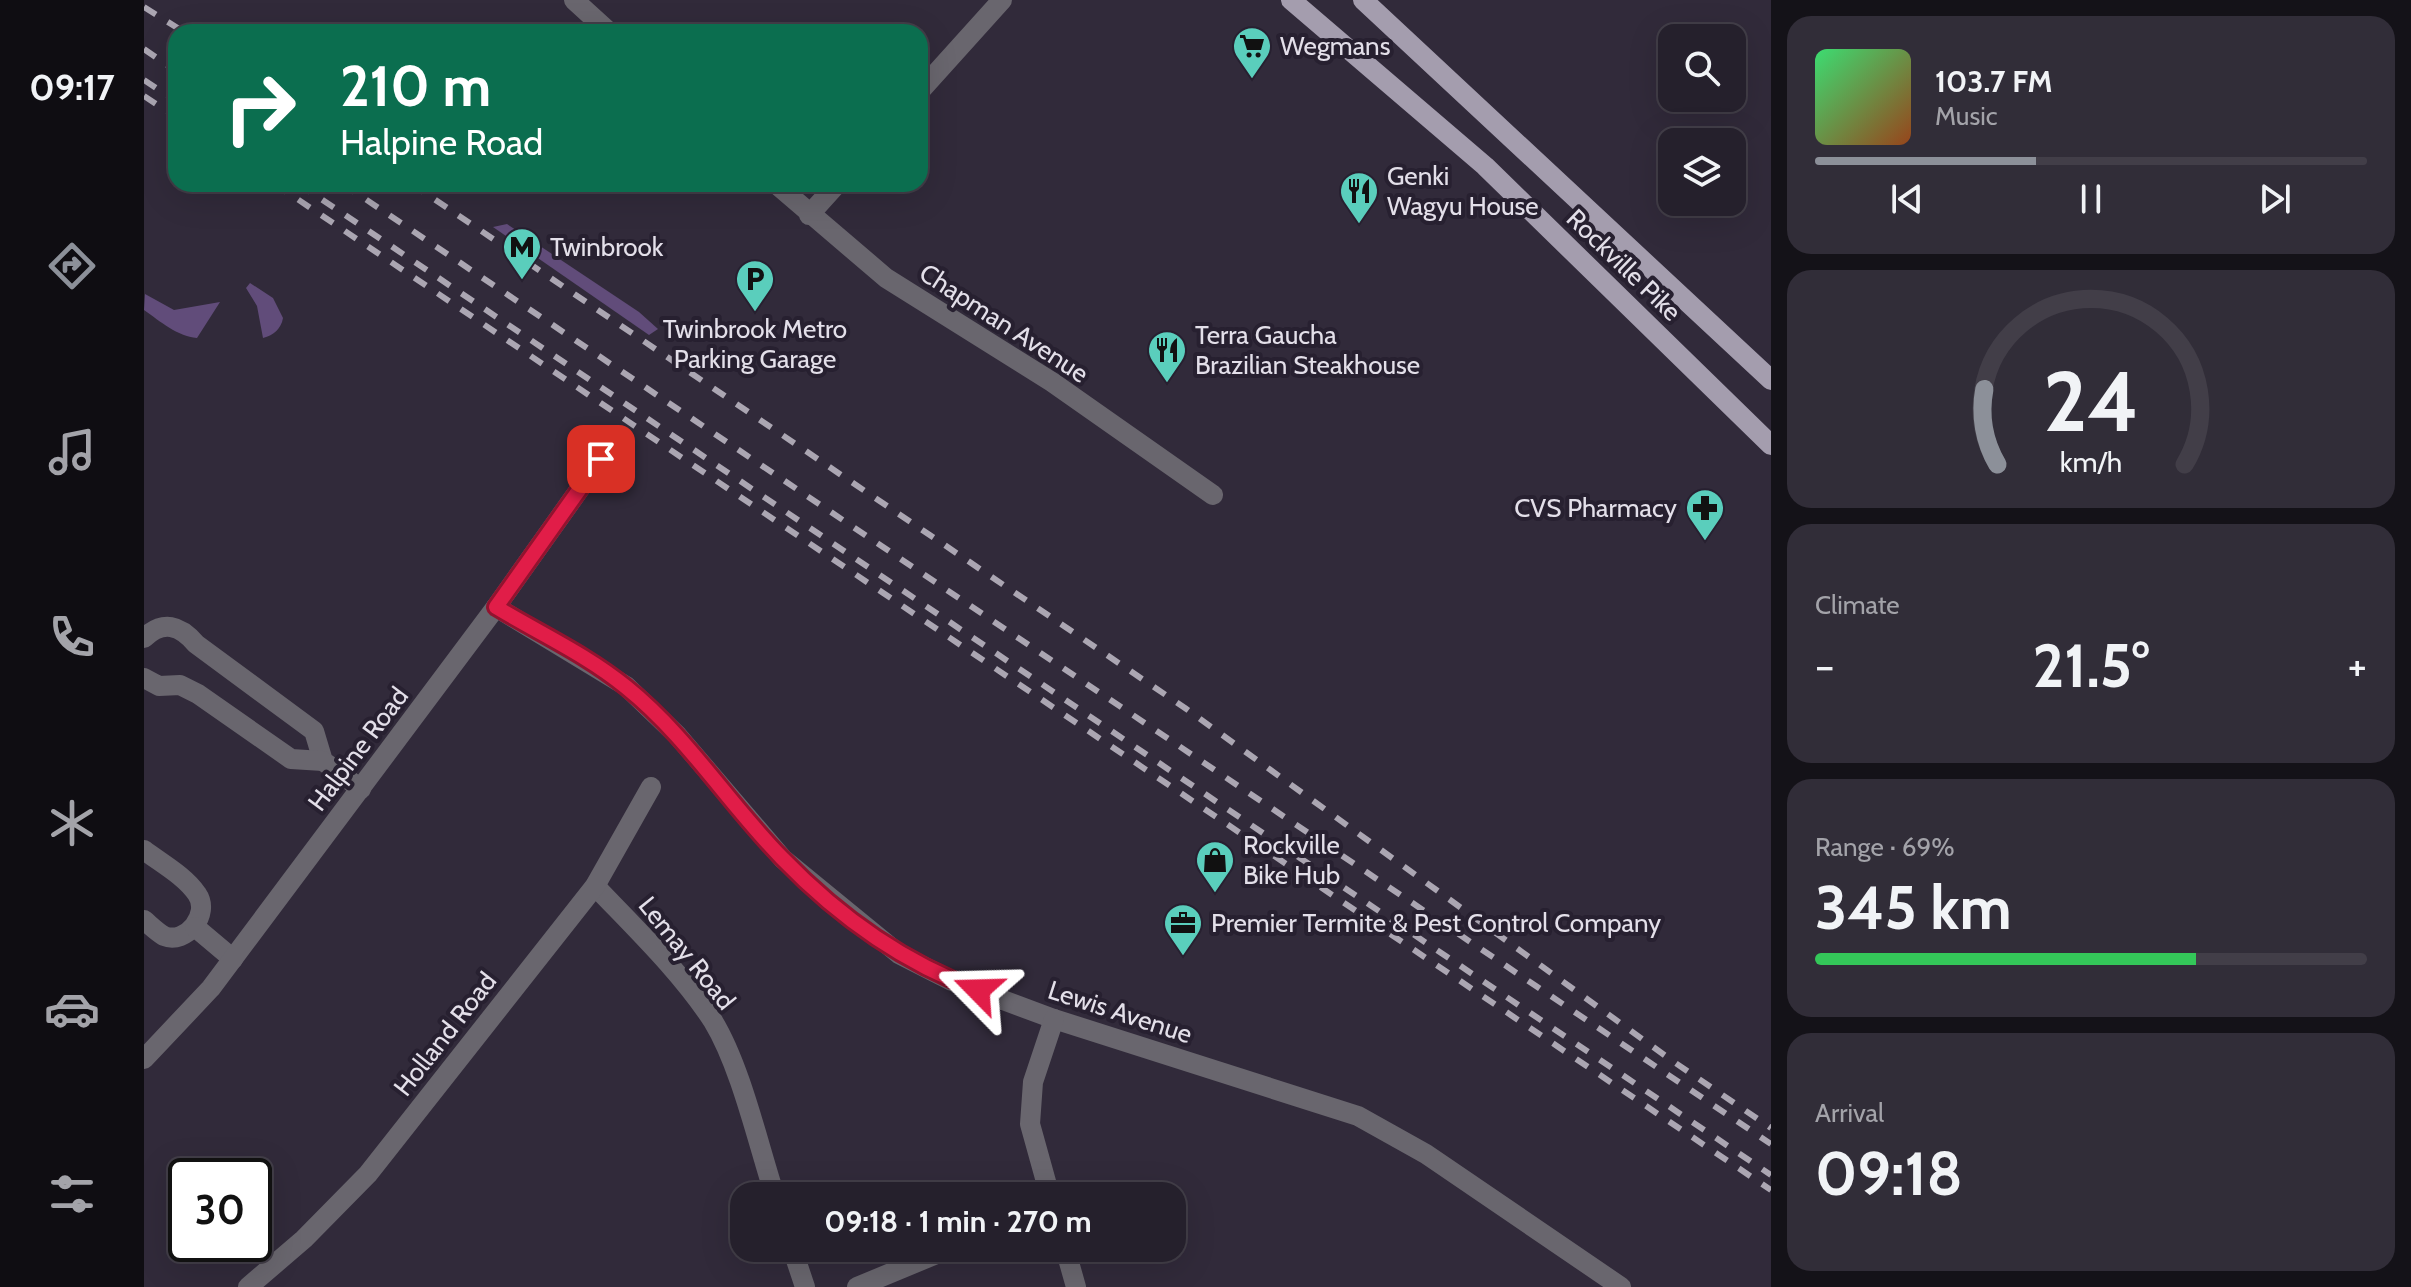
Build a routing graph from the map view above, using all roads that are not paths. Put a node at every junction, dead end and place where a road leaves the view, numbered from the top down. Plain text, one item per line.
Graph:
1 (574, 0) edge
2 (1002, 0) edge
3 (1291, 0) edge
4 (1363, 0) edge
5 (600, 24) edge
6 (928, 82) edge
7 (785, 192) edge
8 (830, 192) edge
9 (809, 215) junction
10 (1771, 380) edge
11 (1771, 445) edge
12 (601, 459) dead end
13 (1213, 495) dead end
14 (496, 607) junction
15 (144, 638) edge
16 (144, 678) edge
17 (323, 761) junction
18 (651, 787) dead end
19 (361, 789) junction
20 (144, 850) edge
21 (595, 886) junction
22 (144, 920) edge
23 (195, 927) junction
24 (233, 959) junction
25 (1054, 1019) junction
26 (144, 1059) edge
27 (770, 1182) edge
28 (1046, 1182) edge
29 (797, 1262) edge
30 (917, 1262) edge
31 (1069, 1262) edge
32 (248, 1287) edge
33 (805, 1287) edge
34 (857, 1287) edge
35 (1076, 1287) edge
36 (1621, 1287) edge

1 - 5 street
2 - 6 street
3 - 11 main road, Rockville Pike
4 - 10 main road, Rockville Pike
7 - 9 street, Chapman Avenue
8 - 9 street
9 - 13 street, Chapman Avenue
12 - 14 street, Halpine Road
14 - 19 street, Halpine Road
14 - 25 street, Lewis Avenue
15 - 17 street
16 - 17 street
17 - 19 street
18 - 21 street, Holland Road
19 - 24 street, Halpine Road
20 - 23 street
21 - 27 street, Lemay Road
21 - 32 street, Holland Road
22 - 23 street
23 - 24 street
24 - 26 street, Halpine Road
25 - 28 street
25 - 36 street, Lewis Avenue
29 - 33 street
30 - 34 street
31 - 35 street

